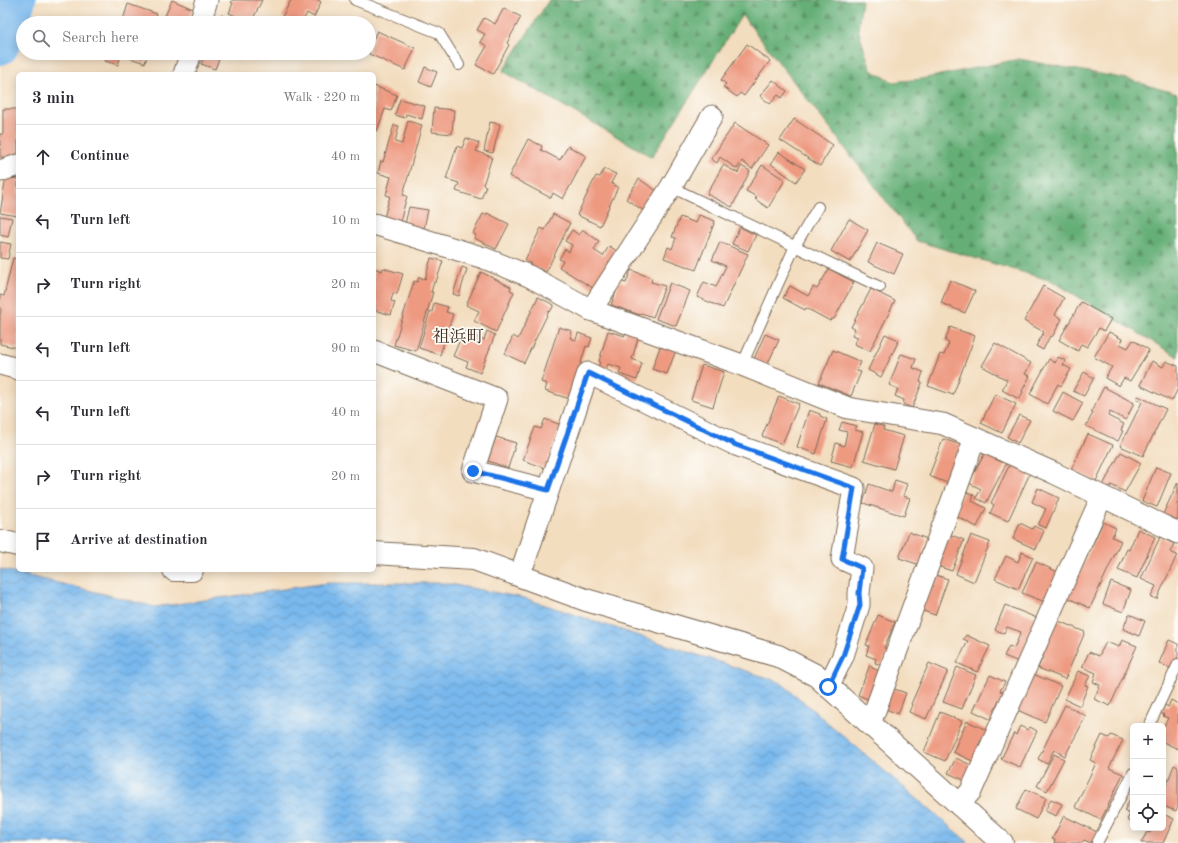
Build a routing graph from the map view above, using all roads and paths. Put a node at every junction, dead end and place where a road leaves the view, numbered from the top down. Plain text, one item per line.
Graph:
1 (207, 0) edge
2 (355, 0) edge
3 (202, 16) edge
4 (189, 60) edge
5 (459, 64) dead end
6 (185, 72) edge
7 (712, 116) dead end
8 (16, 166) edge
9 (0, 171) edge
10 (671, 187) junction
11 (818, 207) dead end
12 (376, 225) edge
13 (795, 246) junction
14 (880, 287) dead end
15 (591, 310) junction
16 (376, 352) edge
17 (0, 364) edge
18 (742, 365) junction
19 (16, 368) edge
20 (975, 438) junction
21 (548, 490) junction
22 (1102, 496) junction
23 (1178, 533) edge
24 (0, 541) edge
25 (16, 545) edge
26 (376, 553) edge
27 (524, 563) dead end
28 (1178, 664) edge
29 (828, 687) junction
30 (1150, 723) edge
31 (870, 724) junction
32 (1130, 779) edge
33 (959, 804) junction
34 (1002, 843) edge
35 (1097, 843) edge

1 - 3 street
2 - 5 lane
4 - 6 street
7 - 10 street
8 - 9 street
10 - 13 lane
10 - 15 street
11 - 13 lane
12 - 15 street
13 - 14 lane
13 - 18 lane
15 - 18 street
16 - 21 street
17 - 19 street
18 - 20 street
20 - 22 street
20 - 31 street
21 - 27 street
21 - 29 street
22 - 23 street
22 - 33 street
24 - 25 street
26 - 29 street
28 - 30 lane
29 - 31 street
31 - 33 street
32 - 35 lane
33 - 34 street

